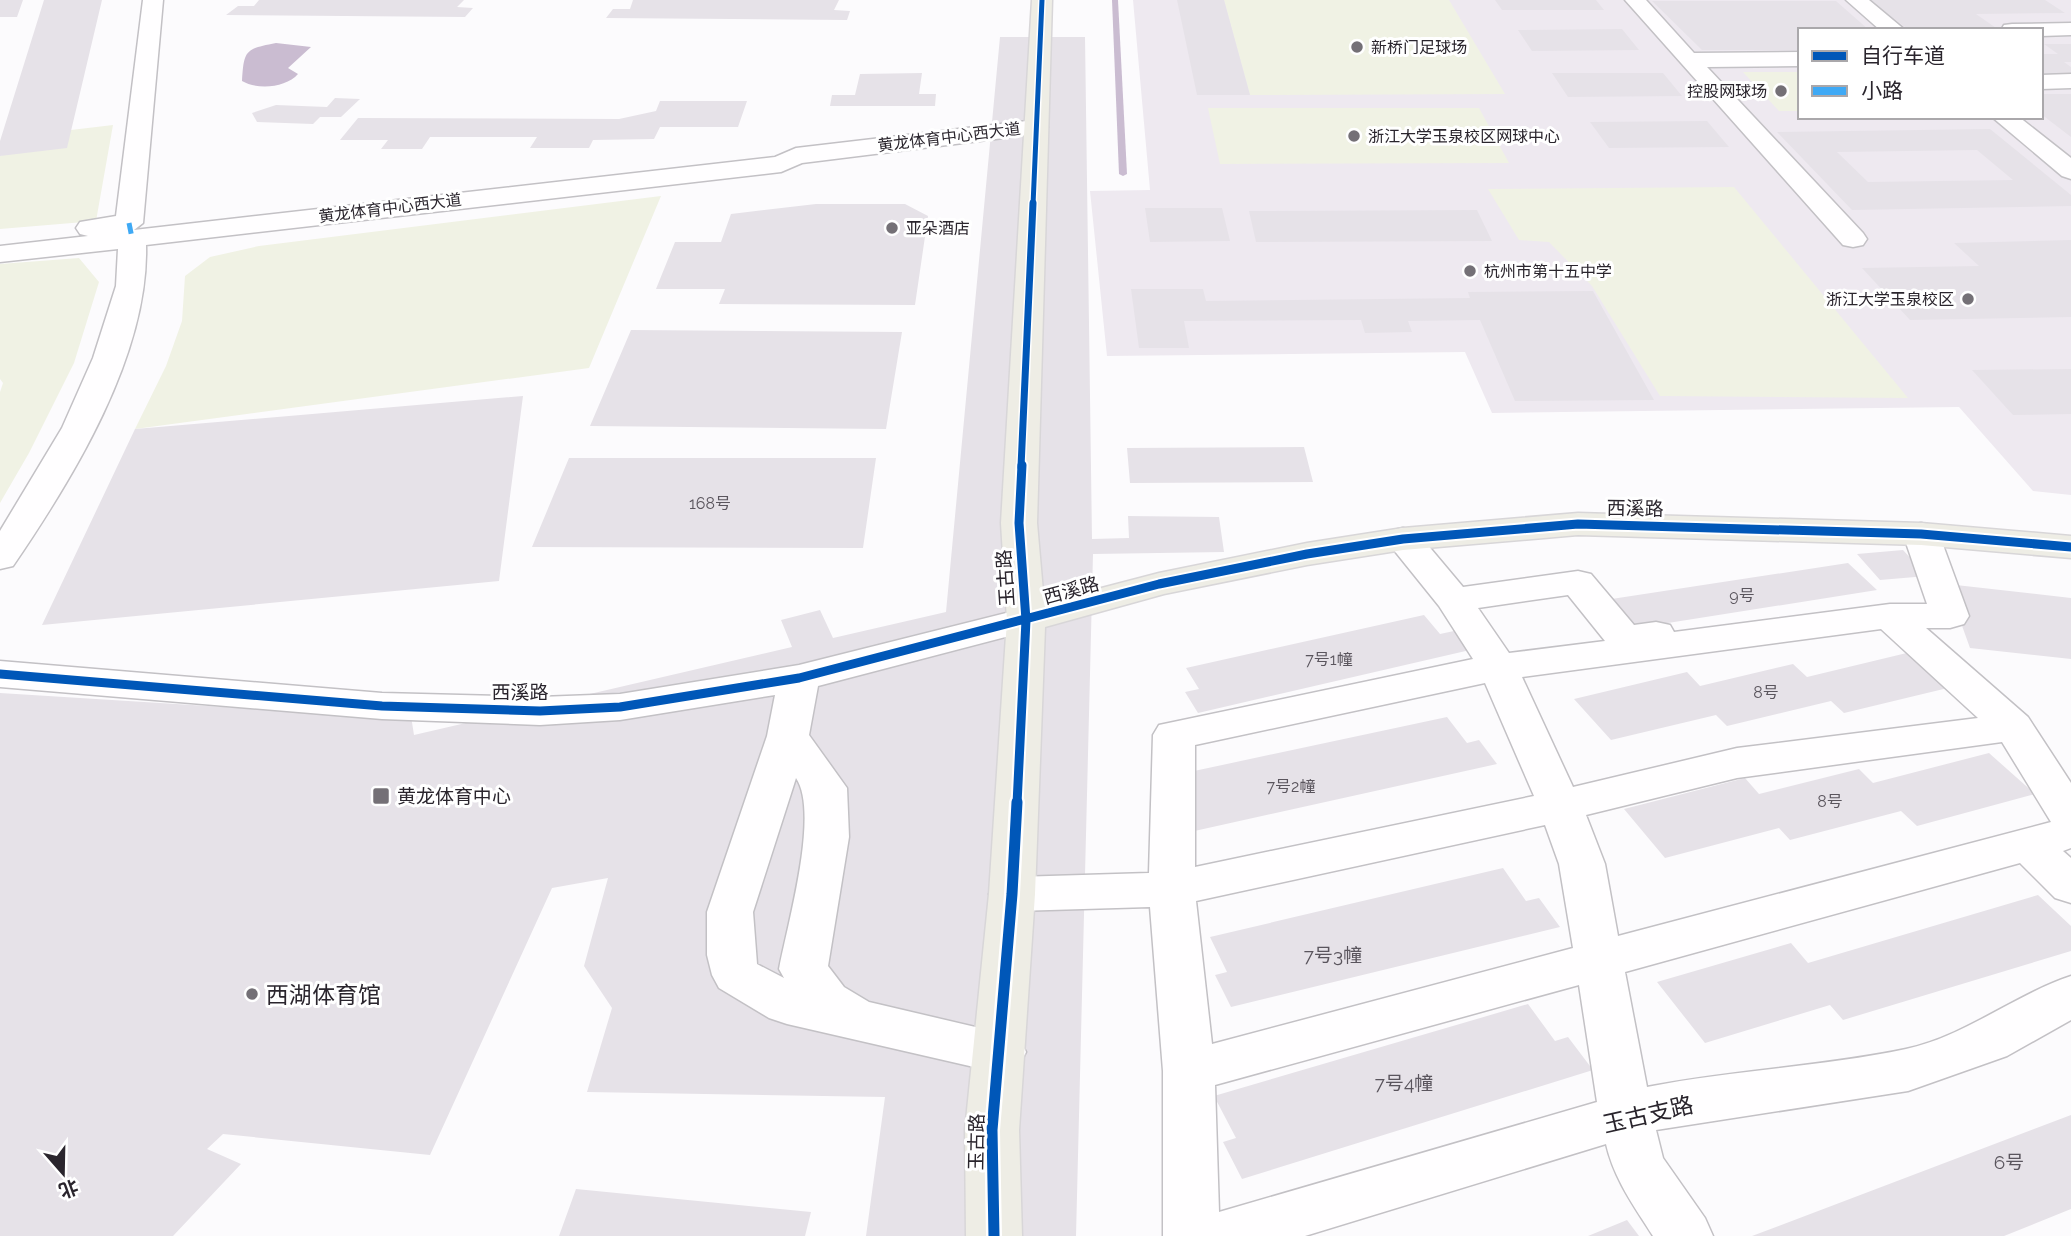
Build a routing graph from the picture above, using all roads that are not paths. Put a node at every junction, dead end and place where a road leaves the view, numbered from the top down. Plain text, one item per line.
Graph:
1 (153, 0) edge
2 (1042, 0) edge
3 (1635, 0) edge
4 (1856, 0) edge
5 (1891, 28) edge
6 (2043, 29) edge
7 (2071, 29) edge
8 (1798, 59) edge
9 (1688, 60) junction
10 (2071, 81) edge
11 (2043, 82) edge
12 (2007, 119) edge
13 (1036, 136) junction
14 (2071, 170) edge
15 (0, 238) edge
16 (132, 238) junction
17 (1853, 239) dead end
18 (0, 254) edge
19 (1921, 534) junction
20 (1403, 539) junction
21 (2071, 547) edge
22 (0, 558) edge
23 (1454, 600) junction
24 (1890, 616) junction
25 (1026, 620) junction
26 (1498, 667) junction
27 (0, 674) edge
28 (799, 678) junction
29 (2013, 727) junction
30 (788, 736) junction
31 (1560, 806) junction
32 (2071, 818) edge
33 (2050, 838) edge
34 (2071, 886) edge
35 (1172, 889) junction
36 (1012, 894) junction
37 (1599, 959) junction
38 (2071, 996) edge
39 (865, 1023) junction
40 (1000, 1052) junction
41 (1189, 1071) junction
42 (1626, 1116) junction
43 (994, 1236) edge
44 (1191, 1236) edge
45 (1222, 1236) edge
46 (1685, 1236) edge

1 - 15 street
2 - 13 main road, 玉古路
3 - 9 street
4 - 5 street
6 - 7 street
8 - 9 street
9 - 17 street
10 - 11 street
12 - 14 street
13 - 16 street, 黄龙体育中心西大道
13 - 25 main road, 玉古路
16 - 18 street, 黄龙体育中心西大道
16 - 22 street
19 - 20 main road, 西溪路
19 - 21 main road, 西溪路
19 - 24 street
20 - 23 street
20 - 25 main road, 西溪路
23 - 24 street
23 - 26 street
24 - 26 street
24 - 29 street
25 - 28 street, 西溪路
25 - 36 main road, 玉古路
26 - 31 street
26 - 35 street
27 - 28 street, 西溪路
28 - 30 street
29 - 31 street
29 - 32 street
30 - 39 street
30 - 39 street
31 - 35 street
31 - 37 street
33 - 34 street
33 - 37 street
35 - 36 street
35 - 41 street
36 - 40 main road, 玉古路
37 - 41 street
37 - 42 street
38 - 42 street, 玉古支路
39 - 40 street
40 - 43 main road, 玉古路
41 - 44 street
42 - 45 street, 玉古支路
42 - 46 street

